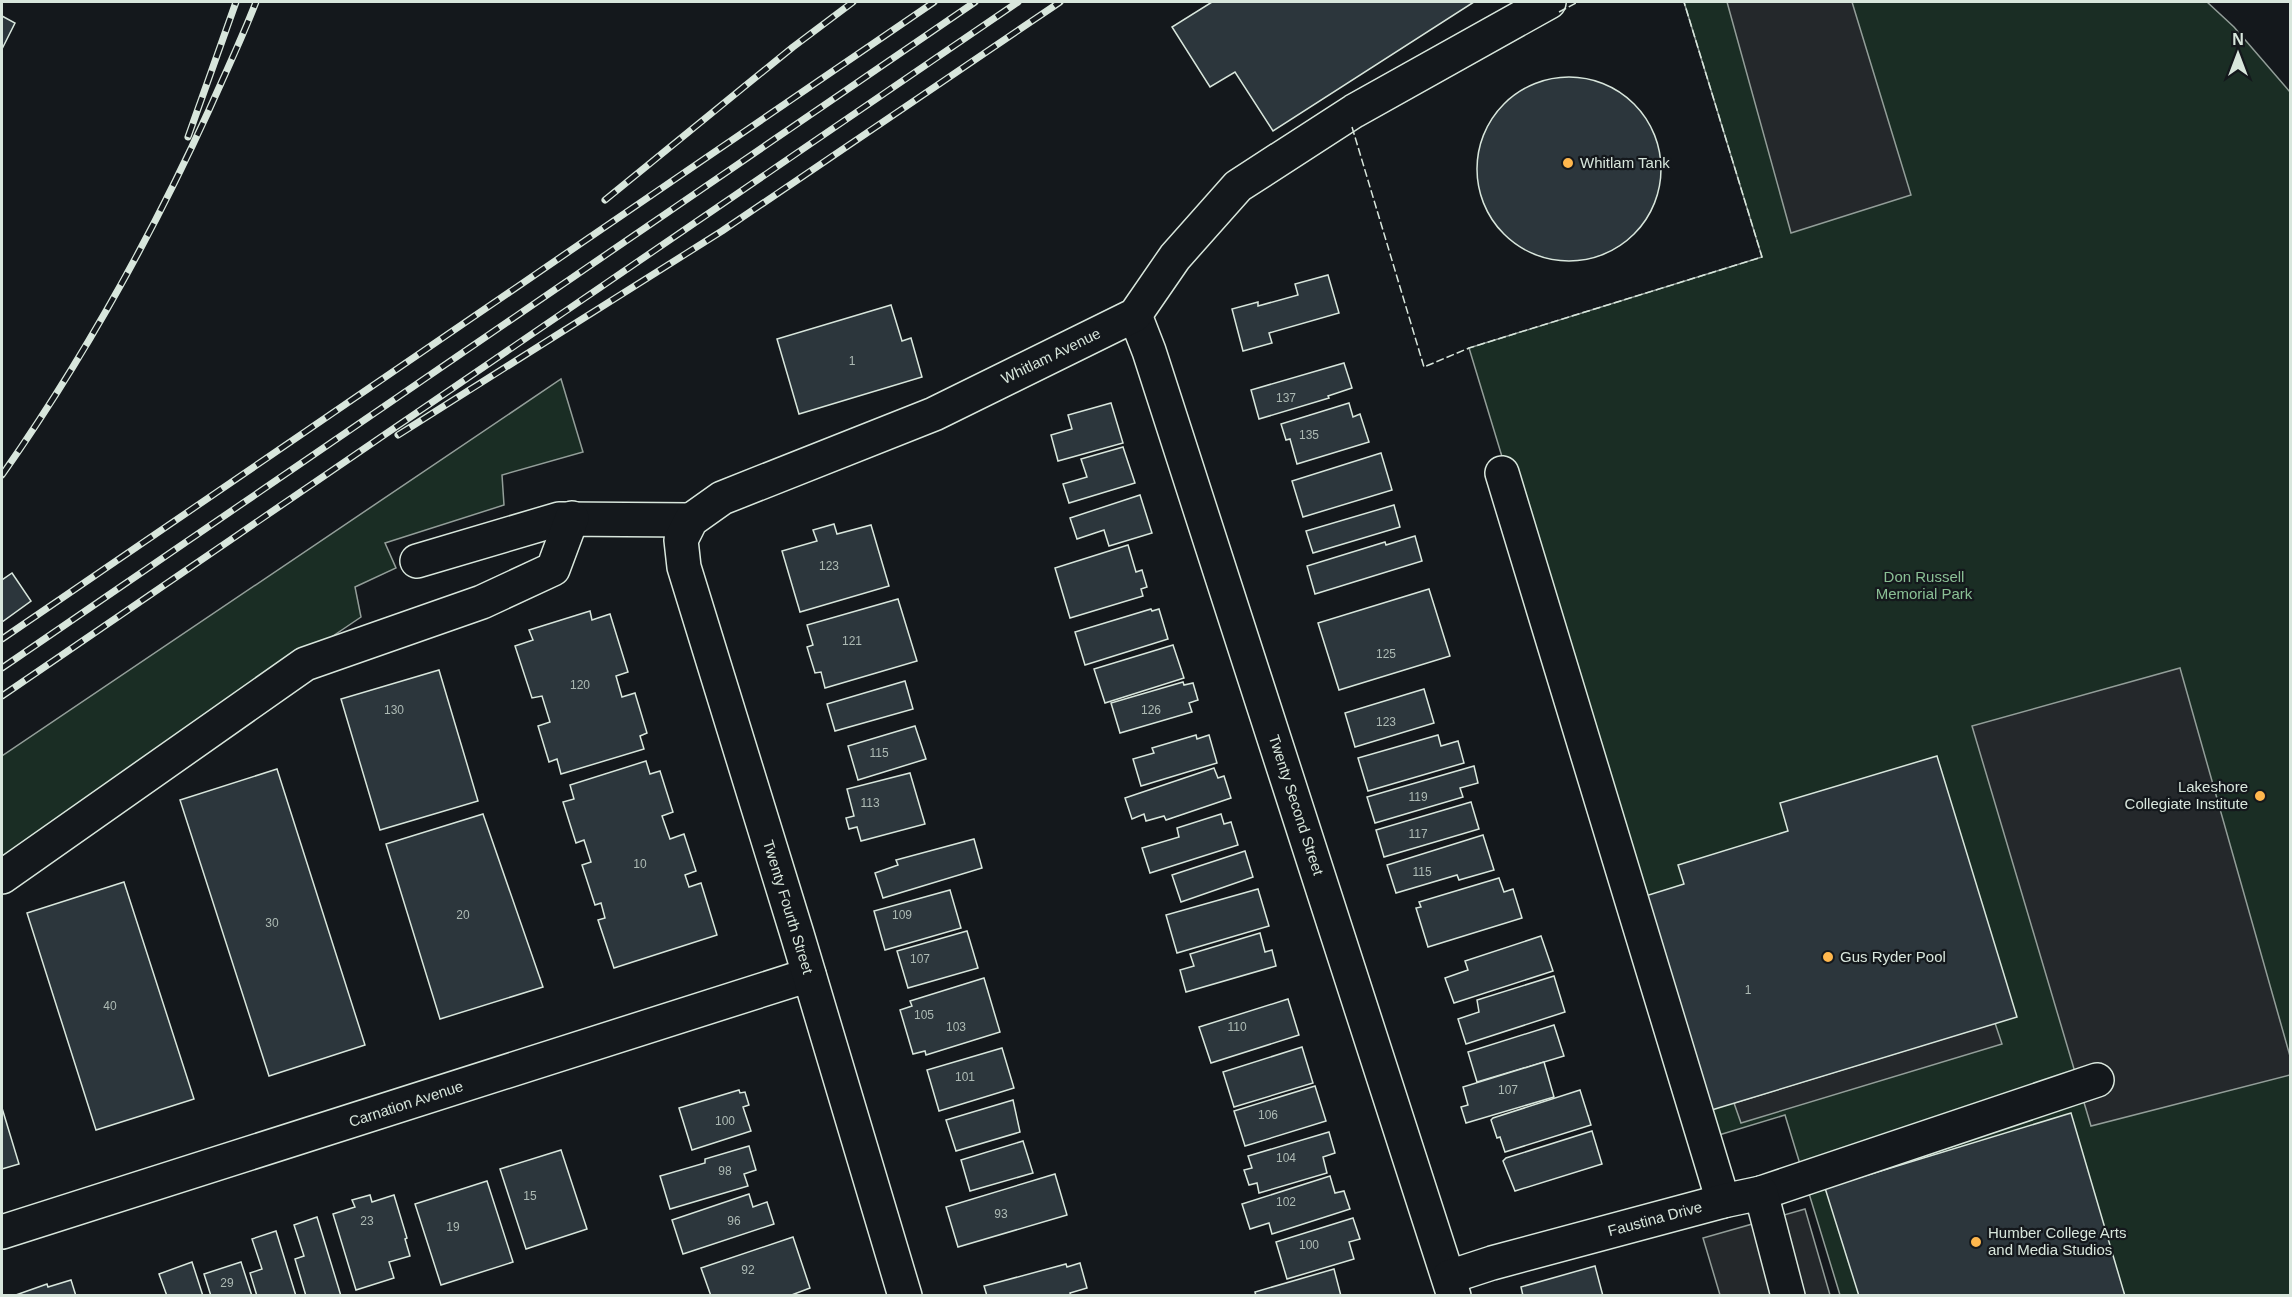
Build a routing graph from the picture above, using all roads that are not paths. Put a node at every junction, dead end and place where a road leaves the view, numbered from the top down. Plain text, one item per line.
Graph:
1 (1549, 2) edge
2 (1135, 315) junction
3 (1502, 473) dead end
4 (572, 518) junction
5 (691, 520) junction
6 (417, 561) dead end
7 (2, 877) edge
8 (809, 975) junction
9 (2097, 1080) dead end
10 (1761, 1192) junction
11 (1723, 1201) junction
12 (2, 1232) edge
13 (1451, 1286) edge
14 (904, 1296) edge
15 (1788, 1296) edge

1 - 2 street, Whitlam Avenue
2 - 5 street, Whitlam Avenue
2 - 13 street, Twenty Second Street
3 - 11 street
4 - 5 street
4 - 6 street
4 - 7 street
5 - 8 street, Twenty Fourth Street
8 - 12 street, Carnation Avenue
8 - 14 street, Twenty Fourth Street
9 - 10 street, Faustina Drive
10 - 11 street, Faustina Drive
10 - 15 street
11 - 13 street, Faustina Drive

